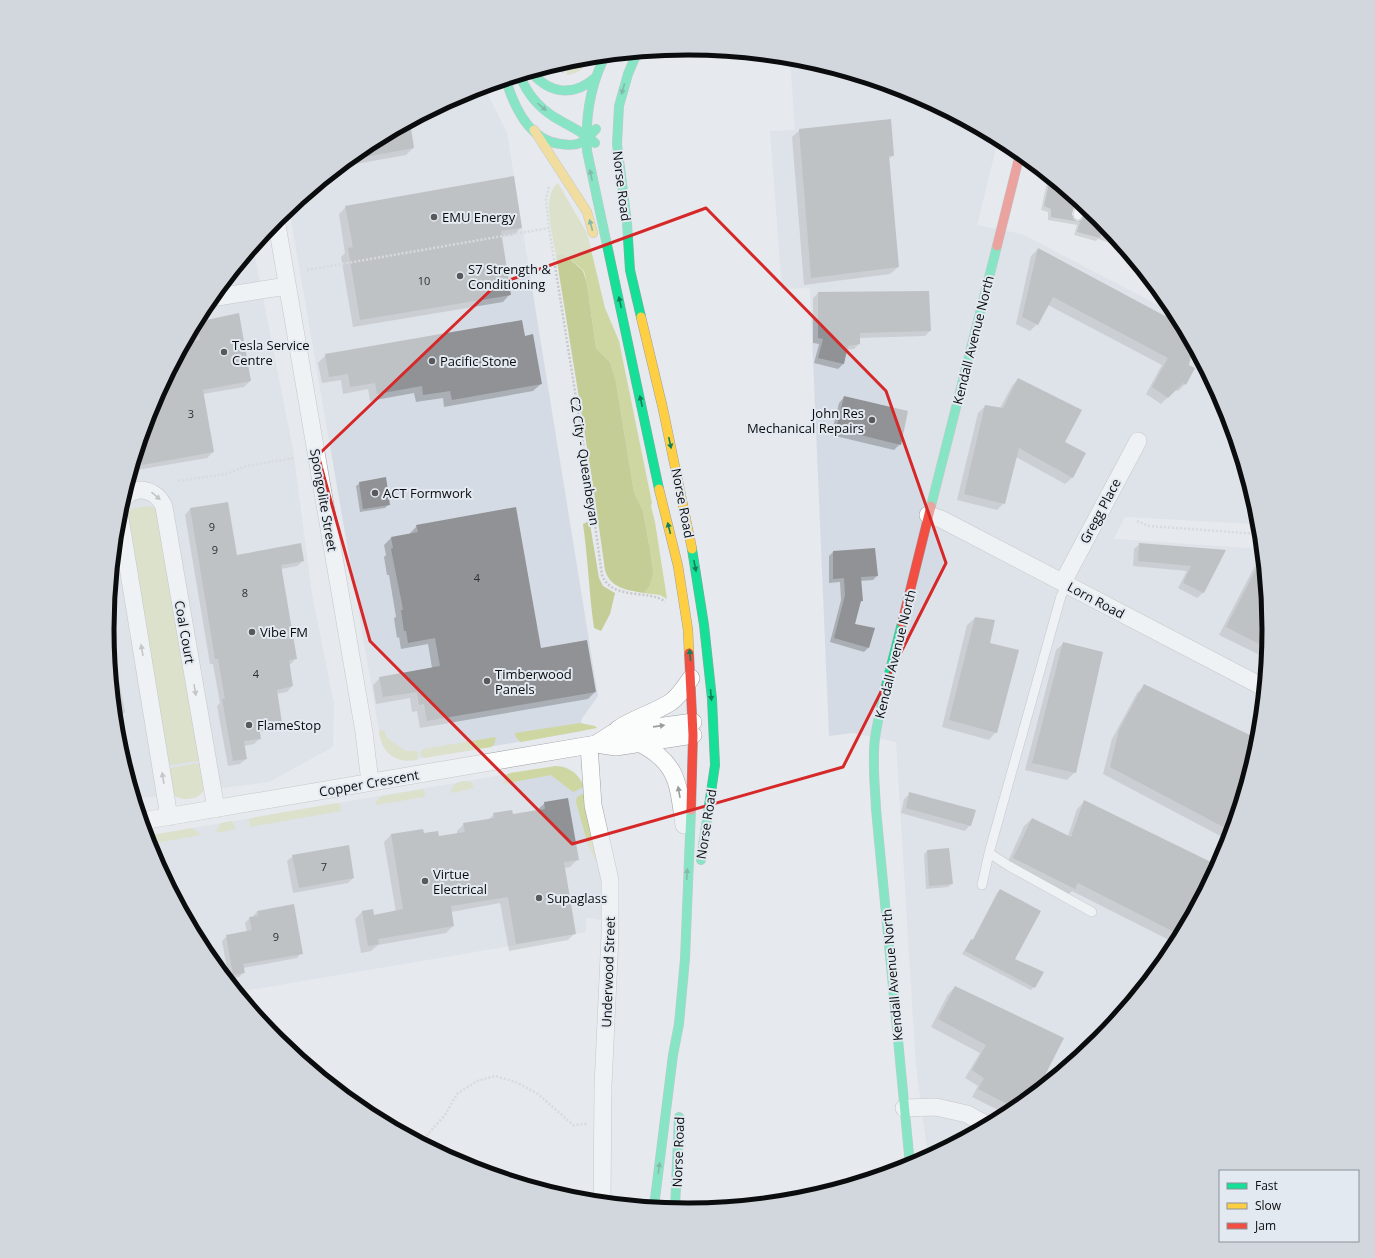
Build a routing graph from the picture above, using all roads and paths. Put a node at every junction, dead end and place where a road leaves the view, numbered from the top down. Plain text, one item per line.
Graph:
1 (635, 58) edge
2 (602, 62) edge
3 (564, 69) edge
4 (564, 75) dead end
5 (534, 76) edge
6 (595, 78) junction
7 (522, 80) edge
8 (507, 84) edge
9 (602, 123) dead end
10 (534, 130) junction
11 (587, 137) junction
12 (600, 150) dead end
13 (1018, 161) edge
14 (552, 184) dead end
15 (615, 205) dead end
16 (1079, 210) edge
17 (1078, 215) dead end
18 (277, 228) edge
19 (549, 228) junction
20 (595, 242) dead end
21 (307, 270) dead end
22 (630, 270) junction
23 (287, 286) junction
24 (220, 297) edge
25 (612, 312) dead end
26 (628, 340) junction
27 (1138, 441) dead end
28 (294, 458) dead end
29 (178, 482) dead end
30 (130, 493) edge
31 (928, 515) junction
32 (1137, 521) dead end
33 (122, 532) edge
34 (1253, 534) edge
35 (1065, 583) junction
36 (668, 606) dead end
37 (692, 678) junction
38 (1259, 685) edge
39 (703, 727) junction
40 (613, 733) junction
41 (639, 743) junction
42 (593, 744) junction
43 (370, 782) junction
44 (216, 809) junction
45 (169, 817) junction
46 (147, 821) edge
47 (989, 853) junction
48 (694, 864) junction
49 (697, 885) dead end
50 (982, 885) dead end
51 (1092, 912) dead end
52 (685, 959) junction
53 (679, 1024) junction
54 (680, 1071) dead end
55 (679, 1108) dead end
56 (904, 1108) junction
57 (981, 1122) edge
58 (602, 1124) junction
59 (424, 1139) edge
60 (909, 1158) edge
61 (602, 1196) edge
62 (655, 1202) edge
63 (675, 1203) edge

1 -> 22 main road, Norse Road
2 - 6 main road, Norse Road
3 - 4 path
5 - 6 main road
6 - 11 main road, Norse Road
7 -> 11 main road
8 - 10 main road
9 - 11 main road
10 - 11 main road
20 -> 10 main road
11 - 12 main road
26 -> 11 main road, Norse Road
13 - 31 main road, Kendall Avenue North
14 - 19 path, C2 City - Queanbeyan
15 - 22 main road
16 - 17 lane
18 - 23 street, Spongolite Street
19 - 21 path
19 - 36 path, C2 City - Queanbeyan
22 -> 39 main road, Norse Road
23 - 24 street
23 - 43 street, Spongolite Street
25 - 26 main road
37 -> 26 main road, Norse Road
27 - 35 street, Gregg Place
28 - 29 path
30 -> 44 street, Coal Court
31 - 35 street, Lorn Road
31 - 56 main road, Kendall Avenue North
32 - 34 path
45 -> 33 street
35 - 38 street, Lorn Road
35 - 47 lane
37 - 39 main road, Norse Road
37 - 40 street
40 -> 39 street, Copper Crescent
39 - 41 street, Copper Crescent
39 - 48 main road, Norse Road
39 - 48 main road, Norse Road
40 - 42 street, Copper Crescent
41 - 42 street, Copper Crescent
48 -> 41 street
42 - 43 street, Copper Crescent
42 - 58 street, Underwood Street
43 - 44 street, Copper Crescent
44 - 45 street, Copper Crescent
45 - 46 street, Copper Crescent
47 - 50 lane
47 - 51 lane
52 -> 48 main road, Norse Road
49 - 52 main road, Norse Road
52 - 53 main road, Norse Road
53 - 54 main road, Norse Road
62 -> 53 main road, Norse Road
55 - 63 main road, Norse Road
56 - 57 street
56 - 60 main road, Kendall Avenue North
58 - 59 path
58 - 61 street, Underwood Street

